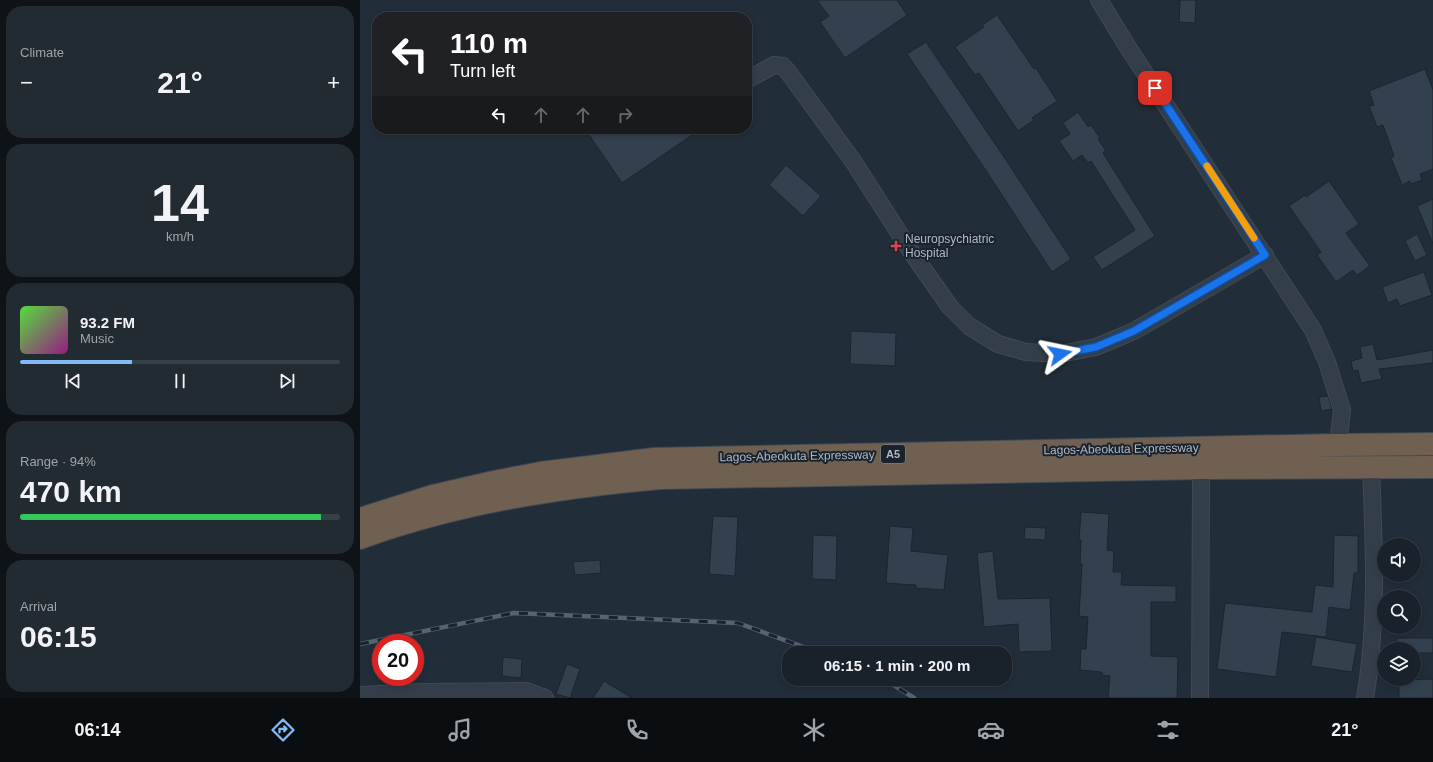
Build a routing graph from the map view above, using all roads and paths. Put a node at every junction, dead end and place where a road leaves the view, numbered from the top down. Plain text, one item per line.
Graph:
1 (1099, 0) edge
2 (752, 77) edge
3 (1265, 255) junction
4 (1433, 444) edge
5 (1338, 445) junction
6 (1204, 468) junction
7 (1370, 468) junction
8 (1433, 468) edge
9 (360, 519) edge
10 (360, 538) edge
11 (360, 695) edge
12 (545, 698) edge
13 (1200, 698) edge
14 (1365, 698) edge

1 - 3 street
2 - 3 street
3 - 5 street
4 - 5 highway, Lagos-Abeokuta Expressway / A5
5 - 9 highway, Lagos-Abeokuta Expressway / A5
6 - 7 highway, Lagos-Abeokuta Expressway / A5
6 - 10 highway, Lagos-Abeokuta Expressway / A5
6 - 13 street
7 - 8 highway, Lagos-Abeokuta Expressway / A5
7 - 14 street
11 - 12 street

